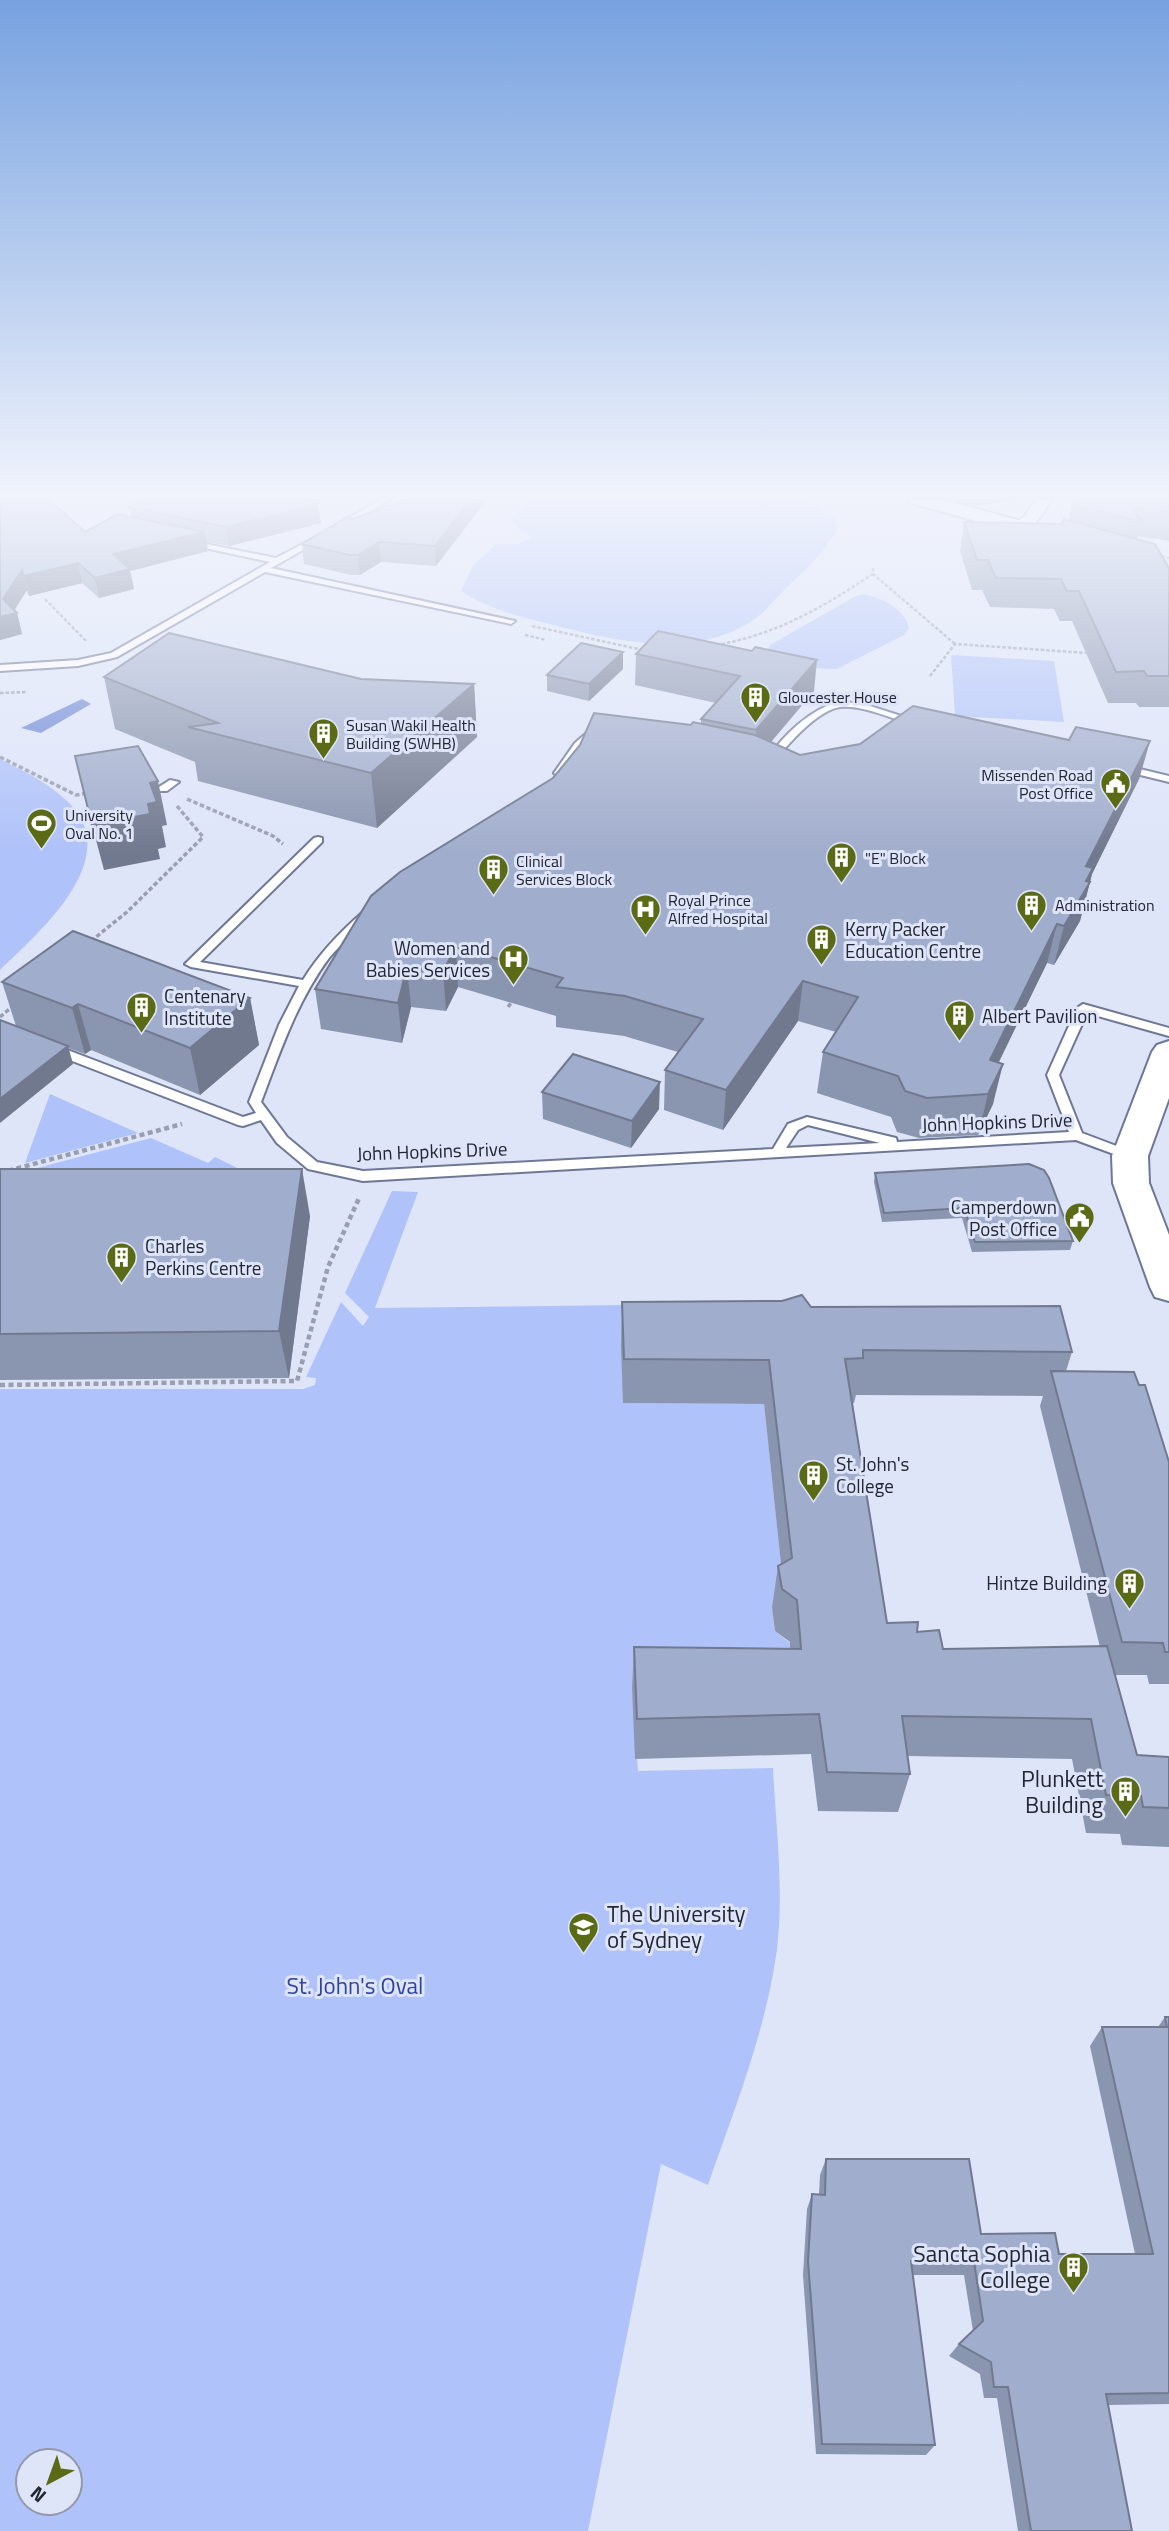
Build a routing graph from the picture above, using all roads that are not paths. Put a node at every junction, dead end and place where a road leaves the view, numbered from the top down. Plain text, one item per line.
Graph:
1 (178, 617) edge
2 (492, 617) edge
3 (510, 621) road end
4 (0, 668) edge
5 (918, 723) junction
6 (931, 725) edge
7 (905, 733) edge
8 (607, 735) edge
9 (1106, 765) edge
10 (766, 770) edge
11 (1169, 779) edge
12 (174, 782) dead end
13 (550, 782) edge
14 (163, 789) road end
15 (318, 840) dead end
16 (373, 910) edge
17 (306, 984) junction
18 (1169, 1032) edge
19 (40, 1045) edge
20 (1169, 1052) edge
21 (262, 1115) junction
22 (1077, 1136) junction
23 (906, 1144) junction
24 (776, 1152) junction
25 (1130, 1156) junction
26 (1169, 1287) edge

1 - 4 lane
2 - 3 lane
5 - 6 lane
5 - 7 lane
5 - 10 lane
8 - 13 lane
9 - 11 lane
12 - 14 lane
15 - 17 lane
16 - 17 lane
17 - 21 lane
18 - 22 lane
19 - 21 lane
20 - 25 street
21 - 24 lane, John Hopkins Drive
22 - 23 lane, John Hopkins Drive
22 - 25 lane, John Hopkins Drive
23 - 24 lane, John Hopkins Drive
23 - 24 lane
25 - 26 street

